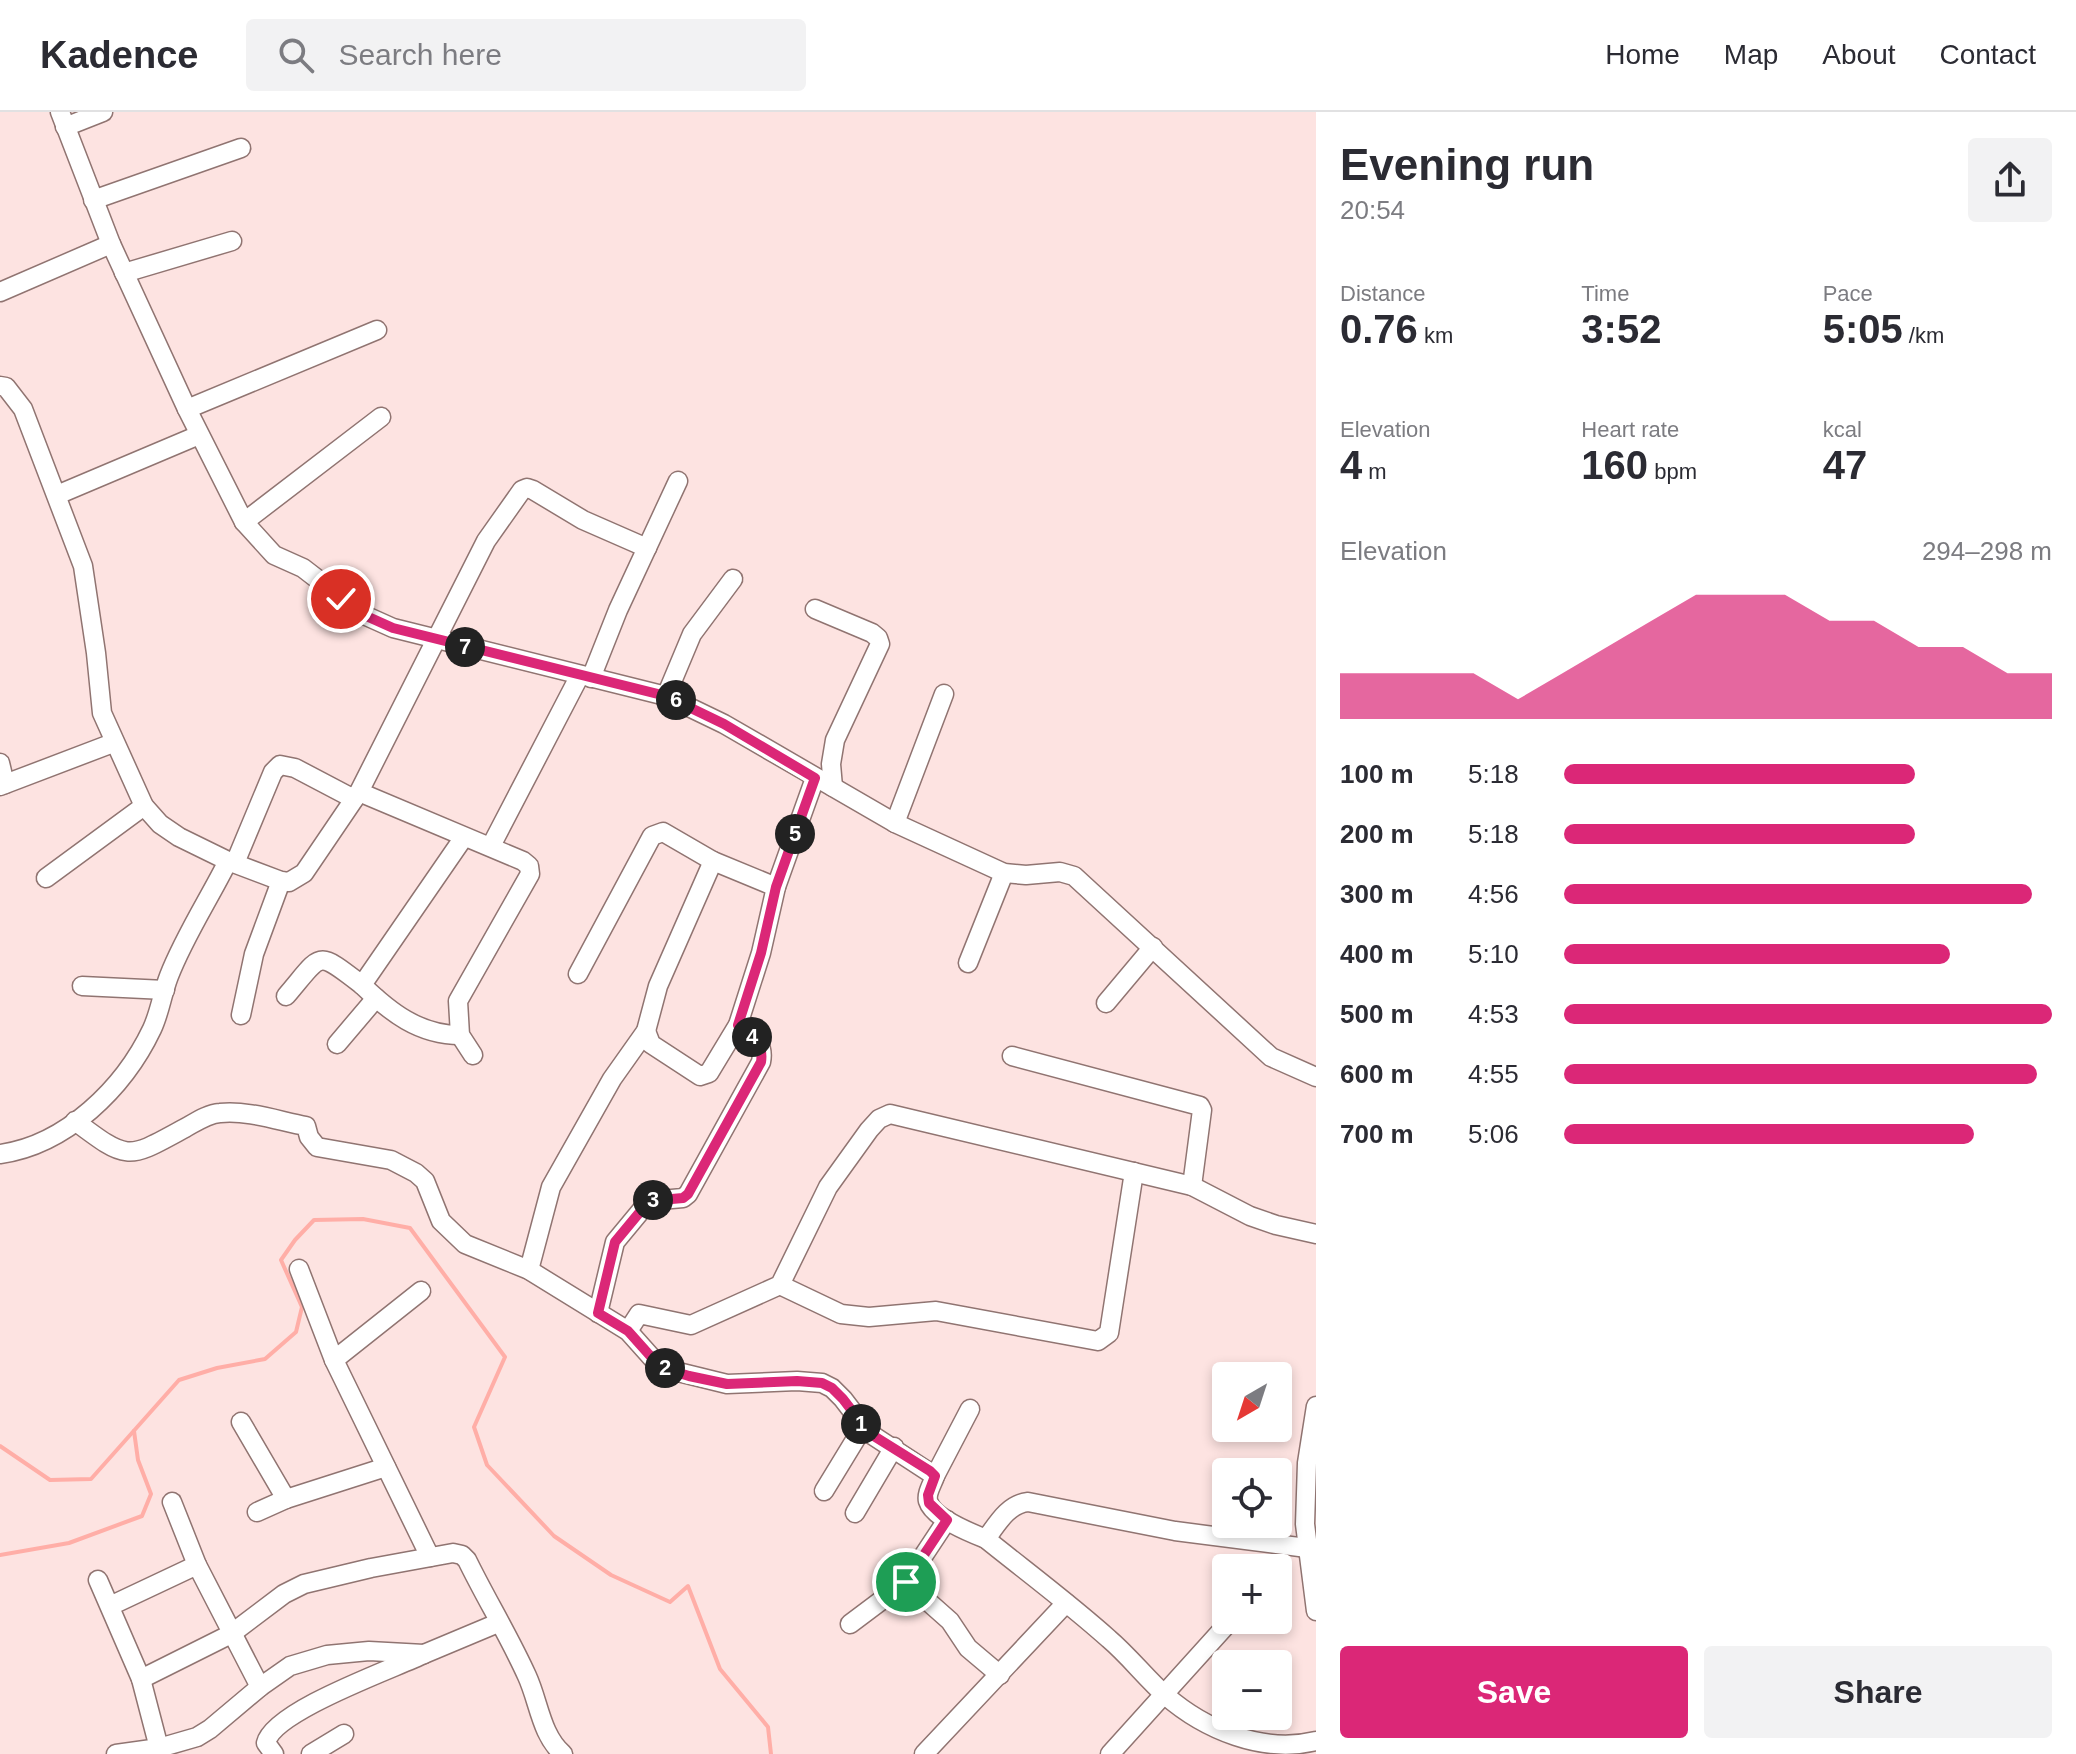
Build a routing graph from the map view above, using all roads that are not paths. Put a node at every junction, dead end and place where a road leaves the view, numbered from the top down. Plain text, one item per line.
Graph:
1 (103, 112) edge
2 (62, 120) edge
3 (241, 148) dead end
4 (93, 200) junction
5 (232, 241) dead end
6 (111, 244) junction
7 (124, 273) junction
8 (0, 292) edge
9 (377, 330) dead end
10 (0, 386) edge
11 (187, 409) junction
12 (381, 417) dead end
13 (199, 435) junction
14 (678, 481) dead end
15 (57, 495) junction
16 (244, 522) junction
17 (647, 548) junction
18 (733, 579) dead end
19 (815, 609) dead end
20 (436, 640) junction
21 (585, 676) junction
22 (944, 694) dead end
23 (666, 696) junction
24 (113, 743) junction
25 (0, 763) edge
26 (815, 778) junction
27 (3, 785) edge
28 (833, 787) junction
29 (356, 795) junction
30 (144, 806) junction
31 (895, 823) junction
32 (464, 837) junction
33 (491, 846) junction
34 (713, 861) junction
35 (232, 862) junction
36 (1004, 873) junction
37 (46, 878) dead end
38 (281, 881) junction
39 (776, 887) junction
40 (1153, 947) junction
41 (968, 963) dead end
42 (578, 974) dead end
43 (362, 985) junction
44 (82, 986) dead end
45 (165, 990) junction
46 (286, 996) dead end
47 (376, 998) junction
48 (1106, 1003) dead end
49 (241, 1015) dead end
50 (738, 1025) junction
51 (646, 1031) junction
52 (460, 1035) junction
53 (337, 1044) dead end
54 (473, 1055) dead end
55 (1012, 1056) dead end
56 (1316, 1077) edge
57 (75, 1121) junction
58 (0, 1154) edge
59 (1134, 1172) junction
60 (1192, 1186) junction
61 (1316, 1234) edge
62 (299, 1269) dead end
63 (529, 1270) junction
64 (780, 1285) junction
65 (421, 1291) dead end
66 (598, 1313) junction
67 (628, 1331) junction
68 (334, 1360) junction
69 (1316, 1406) edge
70 (970, 1409) dead end
71 (241, 1422) dead end
72 (863, 1427) junction
73 (894, 1447) junction
74 (386, 1467) junction
75 (935, 1476) junction
76 (824, 1491) dead end
77 (286, 1499) junction
78 (172, 1502) dead end
79 (257, 1512) dead end
80 (855, 1513) dead end
81 (947, 1520) junction
82 (986, 1539) junction
83 (1307, 1548) junction
84 (430, 1557) junction
85 (197, 1565) junction
86 (98, 1580) dead end
87 (906, 1582) junction
88 (1066, 1603) junction
89 (110, 1606) junction
90 (1316, 1611) edge
91 (498, 1623) junction
92 (850, 1624) dead end
93 (231, 1634) junction
94 (1219, 1634) edge
95 (424, 1654) junction
96 (1000, 1675) junction
97 (141, 1679) junction
98 (260, 1687) junction
99 (1165, 1694) junction
100 (344, 1734) dead end
101 (1316, 1741) edge
102 (159, 1748) junction
103 (139, 1752) edge
104 (116, 1754) edge
105 (274, 1754) edge
106 (311, 1754) edge
107 (563, 1754) edge
108 (924, 1754) edge
109 (1110, 1754) edge

1 - 2 street
2 - 4 street
3 - 4 street
4 - 6 street
5 - 7 street
6 - 7 street
6 - 8 street
7 - 11 street
9 - 11 street
10 - 15 street
11 - 13 street
12 - 16 street
13 - 15 street
13 - 16 street
14 - 17 street
15 - 24 street
16 - 20 street
17 - 20 street
17 - 21 street
18 - 23 street
19 - 28 street
20 - 21 street
20 - 29 street
21 - 23 street
21 - 33 street
22 - 31 street
23 - 26 street
24 - 27 street
24 - 30 street
25 - 27 street
26 - 28 street
26 - 39 street
28 - 31 street
29 - 32 street
29 - 35 street
29 - 38 street
30 - 35 street
30 - 37 street
31 - 36 street
32 - 33 street
32 - 43 street
33 - 52 street
34 - 39 street
34 - 42 street
34 - 51 street
35 - 38 street
35 - 45 street
36 - 40 street
36 - 41 street
38 - 49 street
39 - 50 street
40 - 48 street
40 - 56 street
43 - 46 street
43 - 47 street
44 - 45 street
45 - 57 street
47 - 52 street
47 - 53 street
50 - 51 street
50 - 66 street
51 - 63 street
52 - 54 street
55 - 60 street
57 - 58 street
57 - 63 street
59 - 60 street
59 - 64 street
59 - 64 street
60 - 61 street
62 - 68 street
63 - 66 street
64 - 67 street
65 - 68 street
66 - 67 street
67 - 72 street
68 - 74 street
69 - 83 street
70 - 75 street
71 - 77 street
72 - 73 street
72 - 76 street
73 - 75 street
73 - 80 street
74 - 77 street
74 - 84 street
75 - 81 street
77 - 79 street
78 - 85 street
81 - 82 street
81 - 87 street
82 - 83 street
82 - 88 street
83 - 90 street
84 - 91 street
84 - 93 street
85 - 89 street
85 - 93 street
86 - 89 street
87 - 92 street
87 - 96 street
88 - 96 street
88 - 99 street
89 - 97 street
91 - 95 street
91 - 107 street
93 - 97 street
93 - 98 street
94 - 99 street
95 - 98 street
95 - 105 street
96 - 108 street
97 - 102 street
98 - 102 street
99 - 101 street
99 - 109 street
100 - 106 street
102 - 103 street
103 - 104 street

